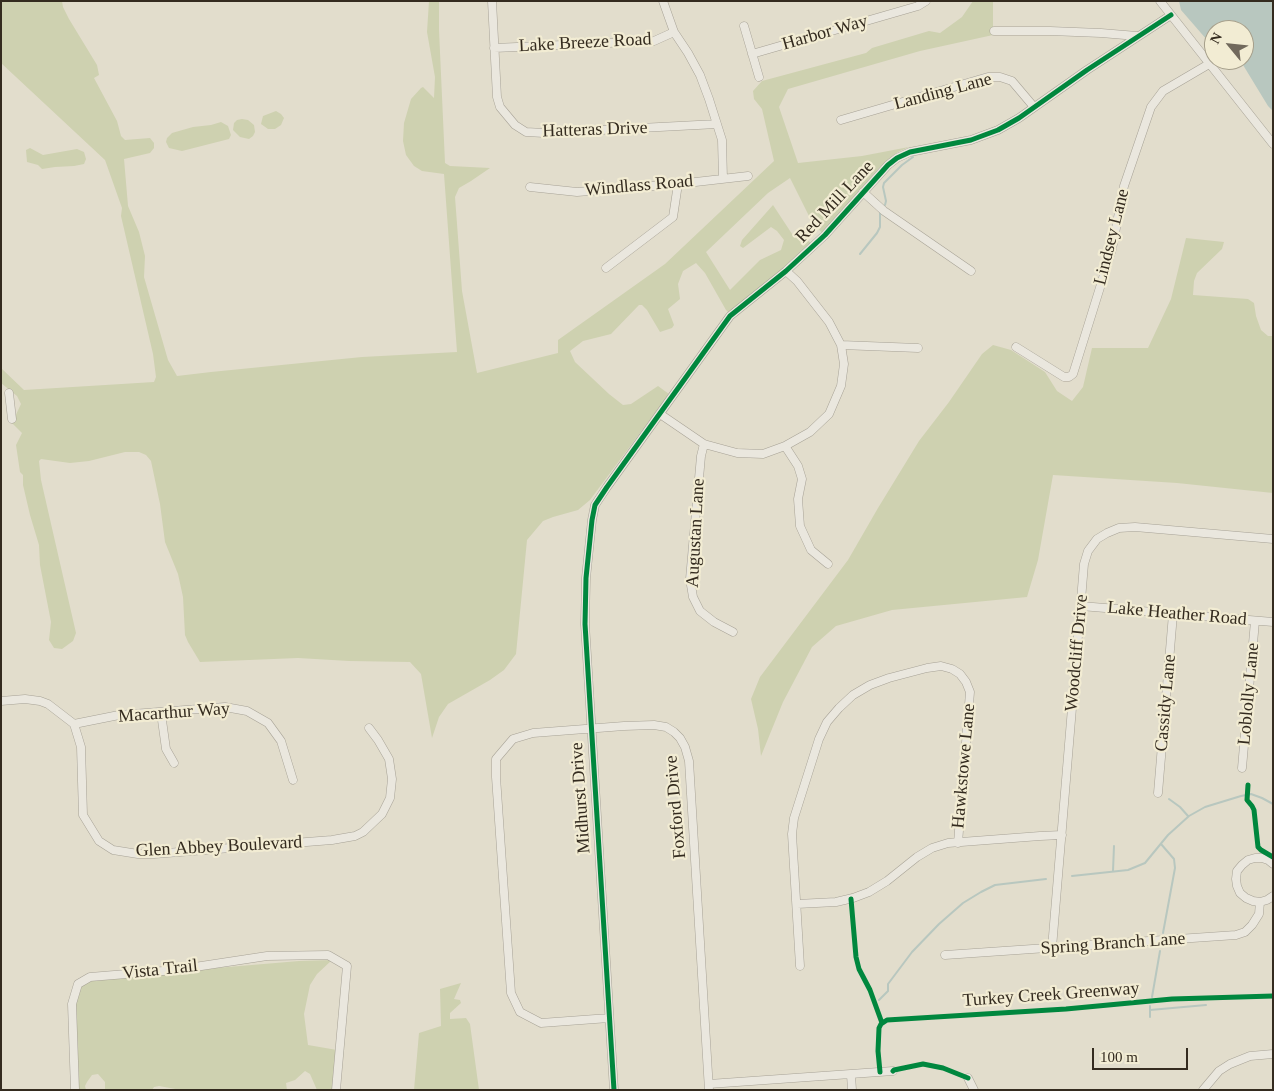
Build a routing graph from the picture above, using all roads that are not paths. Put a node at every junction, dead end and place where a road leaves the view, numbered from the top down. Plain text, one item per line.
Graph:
1 (492, 1) edge
2 (663, 1) edge
3 (926, 1) edge
4 (1160, 1) edge
5 (1171, 15) junction
6 (744, 26) dead end
7 (994, 31) dead end
8 (674, 32) junction
9 (1137, 36) junction
10 (494, 48) junction
11 (752, 54) junction
12 (1204, 58) edge
13 (1204, 67) edge
14 (1214, 70) edge
15 (759, 77) dead end
16 (1034, 107) junction
17 (841, 120) dead end
18 (717, 124) junction
19 (1273, 144) edge
20 (748, 176) dead end
21 (724, 179) junction
22 (678, 184) junction
23 (530, 187) dead end
24 (863, 192) junction
25 (606, 268) dead end
26 (972, 270) dead end
27 (786, 271) junction
28 (841, 344) junction
29 (1016, 347) dead end
30 (918, 348) dead end
31 (9, 393) dead end
32 (10, 407) junction
33 (1, 408) edge
34 (660, 414) junction
35 (12, 419) dead end
36 (704, 444) junction
37 (785, 446) junction
38 (595, 505) joint
39 (1273, 539) edge
40 (828, 564) dead end
41 (1081, 606) junction
42 (1173, 614) junction
43 (1255, 621) junction
44 (1273, 622) edge
45 (733, 632) dead end
46 (1, 701) edge
47 (161, 713) junction
48 (74, 724) junction
49 (369, 728) dead end
50 (590, 729) junction
51 (174, 763) dead end
52 (1242, 768) dead end
53 (293, 780) dead end
54 (1158, 793) dead end
55 (1062, 835) junction
56 (958, 843) junction
57 (1273, 864) edge
58 (1273, 896) edge
59 (1260, 902) junction
60 (797, 904) junction
61 (1052, 948) junction
62 (944, 954) dead end
63 (800, 966) dead end
64 (609, 1018) junction
65 (1273, 1054) edge
66 (893, 1071) dead end
67 (851, 1075) junction
68 (968, 1078) dead end
69 (709, 1087) edge
70 (75, 1090) edge
71 (336, 1090) edge
72 (614, 1090) edge
73 (852, 1090) edge
74 (974, 1090) edge
75 (1203, 1090) edge

1 - 10 street, Hatteras Drive
2 - 8 street
3 - 11 street, Harbor Way
4 - 5 street
5 - 9 street, Red Mill Lane
5 - 12 street
6 - 11 street
7 - 9 street
8 - 10 street, Lake Breeze Road
8 - 18 street
9 - 16 street, Red Mill Lane
10 - 18 street, Hatteras Drive
11 - 15 street
13 - 29 street, Lindsey Lane
14 - 19 street
16 - 17 street, Landing Lane
16 - 24 street, Red Mill Lane
18 - 21 street
20 - 21 street, Windlass Road
21 - 22 street, Windlass Road
22 - 23 street, Windlass Road
22 - 25 street
24 - 26 street
24 - 27 street, Red Mill Lane
27 - 28 street
27 - 34 street, Red Mill Lane
28 - 30 street
28 - 37 street
31 - 32 street
32 - 33 street
32 - 35 street
34 - 36 street
34 - 38 street, Red Mill Lane
36 - 37 street
36 - 45 street, Augustan Lane
37 - 40 street
38 - 50 street, Midhurst Drive
39 - 41 street, Woodcliff Drive
41 - 42 street, Lake Heather Road
41 - 55 street, Woodcliff Drive
42 - 43 street, Lake Heather Road
42 - 54 street, Cassidy Lane
43 - 44 street, Lake Heather Road
43 - 52 street, Loblolly Lane
46 - 48 street
47 - 48 street, Macarthur Way
47 - 51 street
47 - 53 street, Macarthur Way
48 - 49 street, Glen Abbey Boulevard
50 - 64 street, Midhurst Drive
50 - 64 street, Foxford Drive
50 - 69 street, Foxford Drive
55 - 56 street
55 - 61 street, Woodcliff Drive
56 - 60 street
56 - 60 street, Hawkstowe Lane
57 - 59 street
58 - 59 street
59 - 61 street, Spring Branch Lane
60 - 63 street, Hawkstowe Lane
61 - 62 street, Spring Branch Lane
64 - 72 street, Midhurst Drive
65 - 75 street
66 - 67 street
67 - 69 street
67 - 73 street
68 - 74 street
70 - 71 street, Vista Trail

